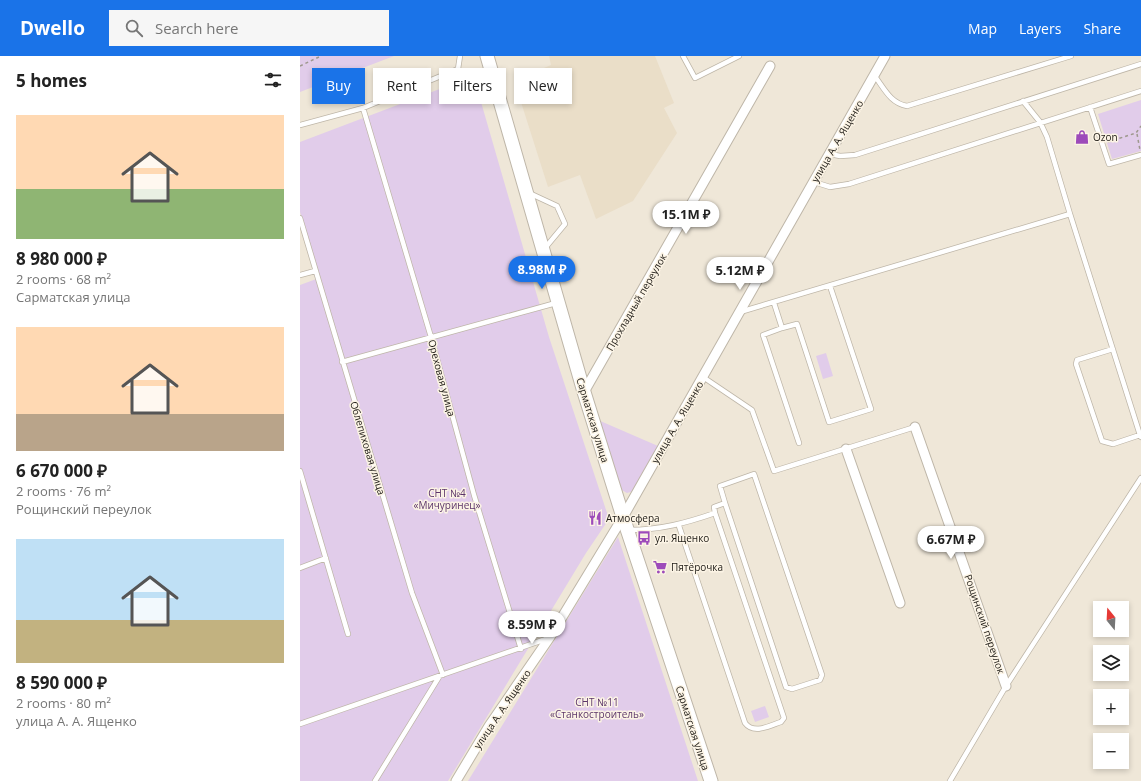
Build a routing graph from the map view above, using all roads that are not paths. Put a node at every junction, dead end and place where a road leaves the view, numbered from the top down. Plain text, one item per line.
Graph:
1 (460, 56) edge
2 (487, 56) edge
3 (683, 56) edge
4 (739, 56) edge
5 (885, 56) edge
6 (1071, 56) edge
7 (1141, 64) edge
8 (770, 66) dead end
9 (874, 75) junction
10 (1141, 91) edge
11 (1023, 101) junction
12 (1090, 107) junction
13 (363, 108) junction
14 (1040, 122) junction
15 (300, 126) edge
16 (830, 154) junction
17 (1141, 156) edge
18 (814, 182) junction
19 (527, 192) junction
20 (1070, 214) junction
21 (300, 218) edge
22 (544, 249) junction
23 (315, 271) junction
24 (300, 275) edge
25 (830, 286) junction
26 (558, 302) junction
27 (774, 303) junction
28 (740, 313) junction
29 (782, 328) junction
30 (431, 337) junction
31 (1113, 349) junction
32 (342, 362) junction
33 (703, 377) junction
34 (584, 392) junction
35 (915, 427) joint
36 (1141, 436) edge
37 (799, 443) dead end
38 (846, 449) junction
39 (300, 471) edge
40 (1141, 478) edge
41 (725, 503) junction
42 (715, 514) junction
43 (623, 517) junction
44 (679, 526) junction
45 (628, 530) junction
46 (326, 558) junction
47 (300, 568) edge
48 (900, 603) dead end
49 (348, 634) dead end
50 (550, 638) junction
51 (521, 649) junction
52 (441, 676) junction
53 (1006, 686) junction
54 (300, 724) edge
55 (375, 781) edge
56 (456, 781) edge
57 (711, 781) edge
58 (950, 781) edge

1 - 13 lane
2 - 19 main road, Сарматская улица
3 - 4 lane
5 - 9 street, улица А. А. Ященко
6 - 9 lane
7 - 11 lane
8 - 34 street, Прохладный переулок
9 - 16 street, улица А. А. Ященко
10 - 12 lane
11 - 14 lane
11 - 16 lane
12 - 14 lane
12 - 17 lane
13 - 15 lane
13 - 30 lane, Ореховая улица
14 - 18 lane
14 - 20 lane
16 - 18 street, улица А. А. Ященко
18 - 28 street, улица А. А. Ященко
19 - 22 main road, Сарматская улица
19 - 22 lane
20 - 25 lane
20 - 31 lane
21 - 23 lane, Облепиховая улица
22 - 26 main road, Сарматская улица
23 - 24 lane
23 - 32 lane, Облепиховая улица
25 - 27 lane
25 - 29 lane
26 - 30 lane
26 - 34 main road, Сарматская улица
27 - 28 lane
27 - 29 lane
28 - 33 street, улица А. А. Ященко
29 - 37 lane
30 - 32 lane
30 - 51 lane, Ореховая улица
31 - 36 lane
31 - 36 lane
32 - 52 lane, Облепиховая улица
33 - 38 lane
33 - 43 street, улица А. А. Ященко
34 - 43 main road, Сарматская улица
35 - 38 lane
35 - 53 street, Рощинский переулок
38 - 48 street
39 - 46 lane
40 - 53 lane
41 - 41 lane
41 - 42 lane
42 - 44 lane
42 - 44 lane
43 - 45 main road, Сарматская улица
43 - 50 street, улица А. А. Ященко
44 - 45 lane
45 - 57 main road, Сарматская улица
46 - 47 lane
46 - 49 lane
50 - 51 lane
50 - 56 street, улица А. А. Ященко
51 - 52 lane
52 - 54 lane
52 - 55 lane
53 - 58 lane

